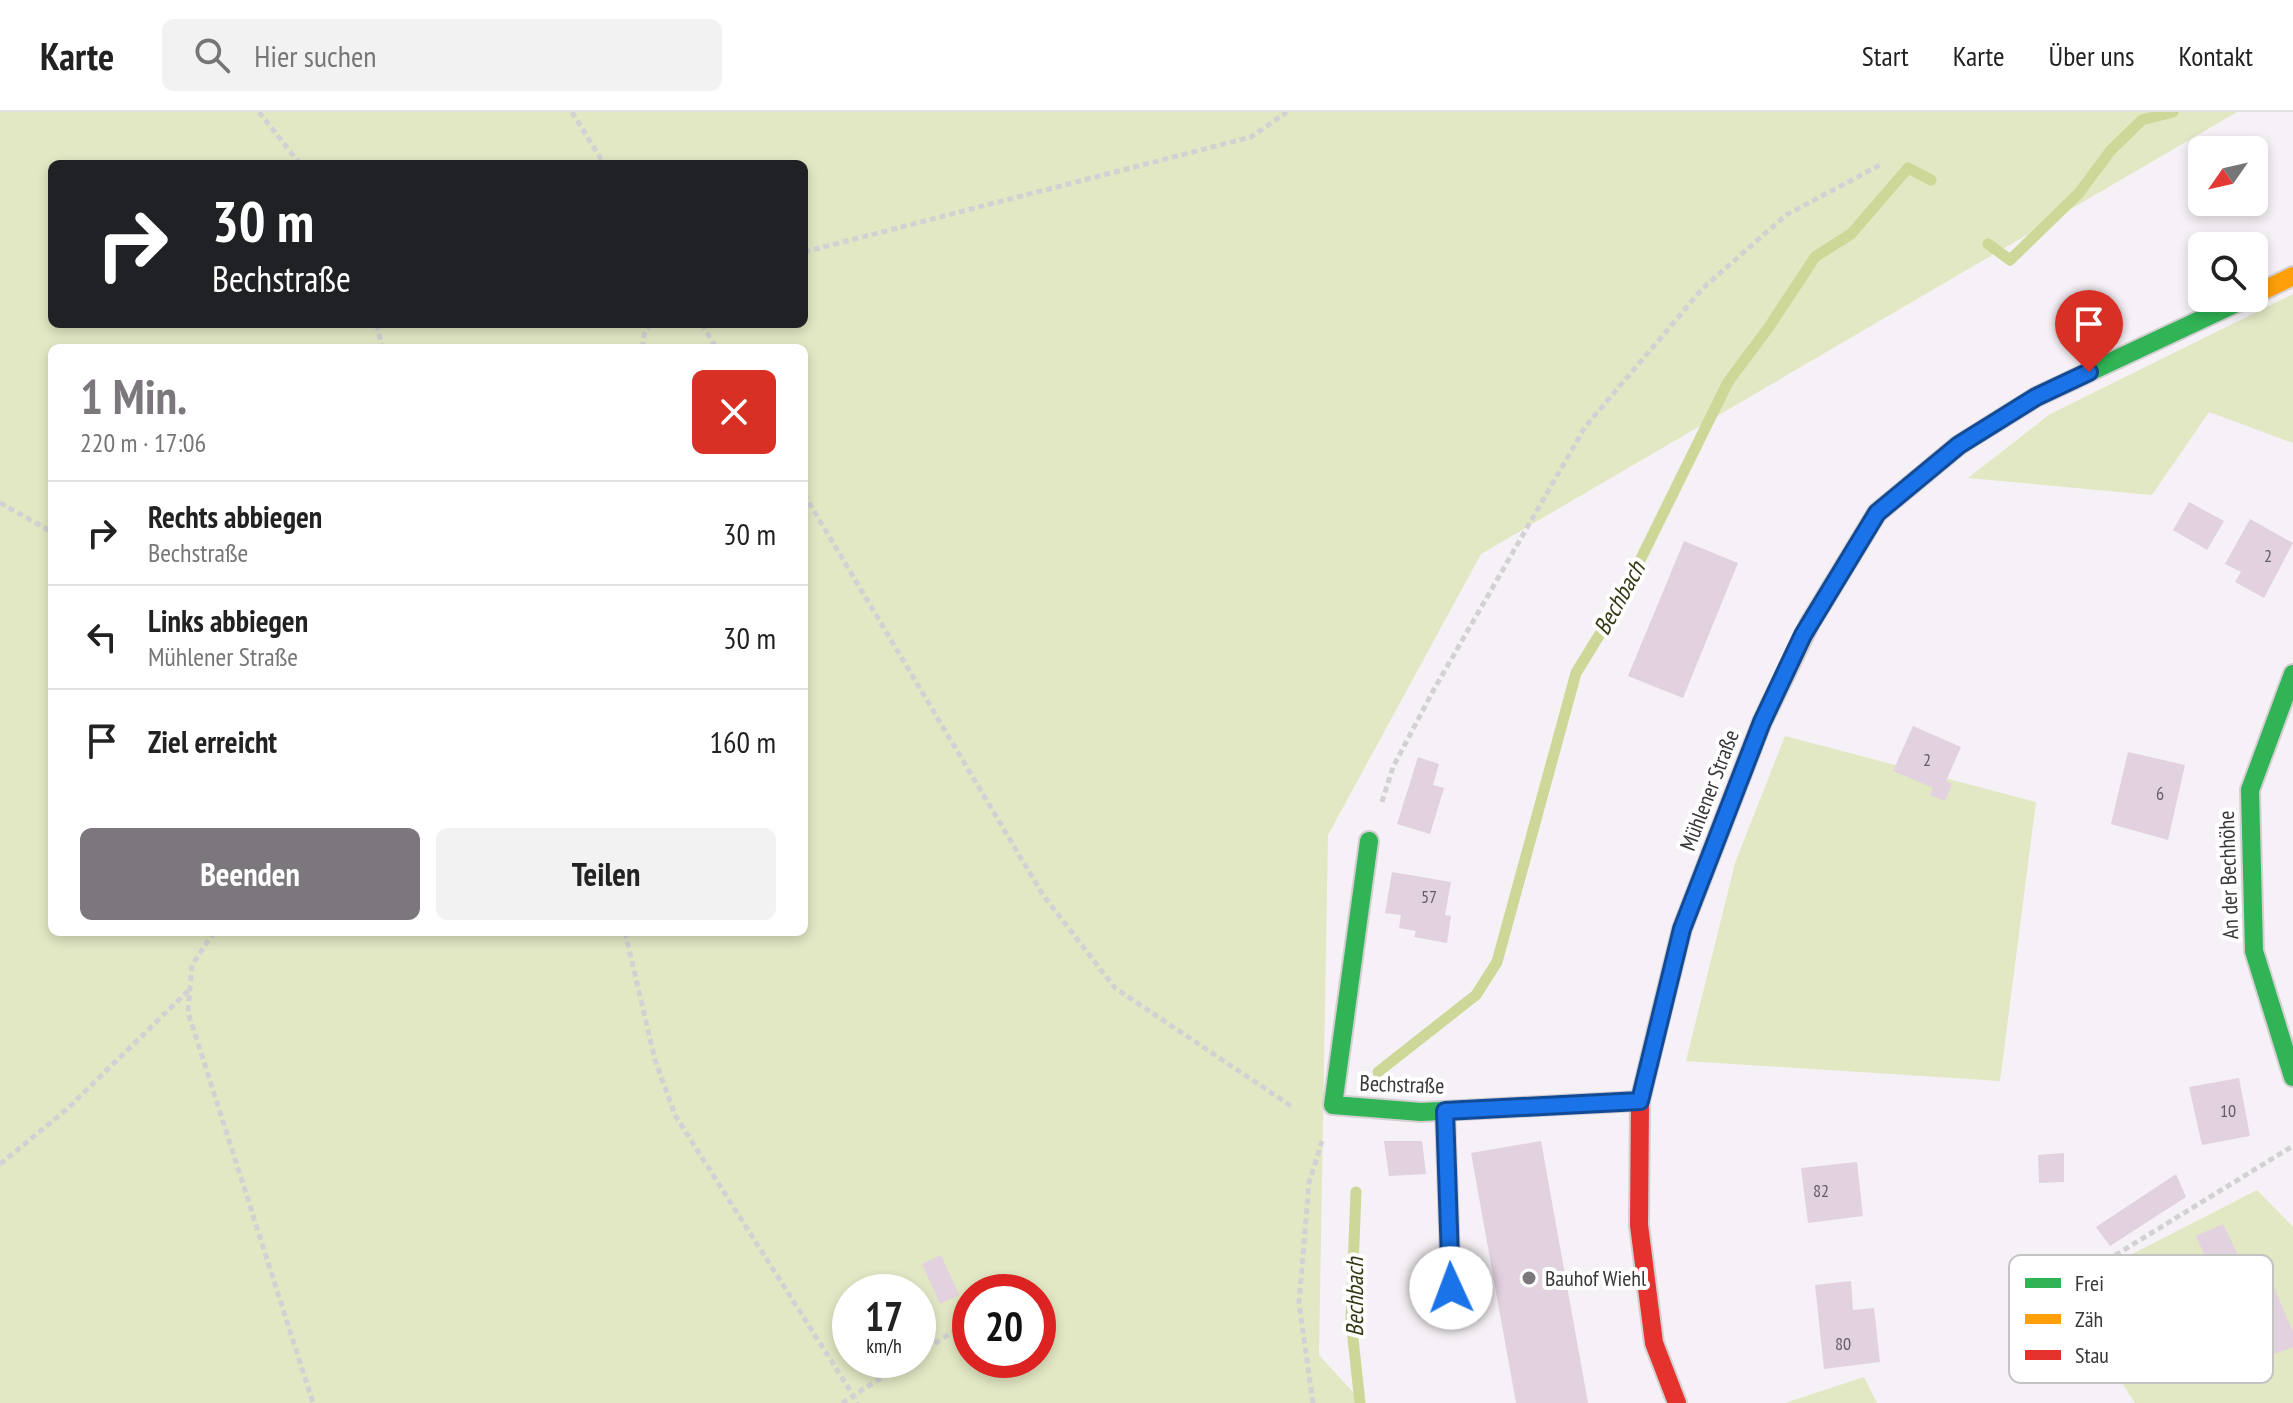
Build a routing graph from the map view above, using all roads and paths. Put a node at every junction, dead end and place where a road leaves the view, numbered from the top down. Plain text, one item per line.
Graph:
1 (259, 112) edge
2 (572, 112) edge
3 (1287, 112) edge
4 (297, 160) edge
5 (602, 160) edge
6 (1882, 164) dead end
7 (808, 251) edge
8 (2293, 276) edge
9 (2268, 288) edge
10 (2217, 312) edge
11 (808, 501) edge
12 (0, 503) edge
13 (48, 530) edge
14 (2293, 674) edge
15 (1369, 841) joint
16 (211, 936) edge
17 (626, 936) edge
18 (190, 989) junction
19 (2293, 1077) edge
20 (1640, 1101) junction
21 (1333, 1105) junction
22 (1299, 1111) dead end
23 (1445, 1111) junction
24 (2293, 1146) edge
25 (0, 1164) edge
26 (2116, 1255) edge
27 (1451, 1288) dead end
28 (881, 1378) edge
29 (853, 1396) junction
30 (313, 1403) edge
31 (842, 1403) edge
32 (858, 1403) edge
33 (1313, 1403) edge
34 (1677, 1403) edge

1 - 4 path
2 - 5 path
3 - 7 path
6 - 15 path
8 - 9 main road
10 - 20 main road, Mühlener Straße
11 - 22 path
12 - 13 path
14 - 19 main road, An der Bechhöhe
15 - 21 main road, Bechstraße
16 - 18 path
17 - 29 path
18 - 25 path
18 - 30 path
20 - 23 main road, Bechstraße
20 - 34 main road, Mühlener Straße
21 - 23 main road, Bechstraße
21 - 33 path
23 - 27 lane
24 - 26 path
28 - 29 path
29 - 31 path
29 - 32 path

